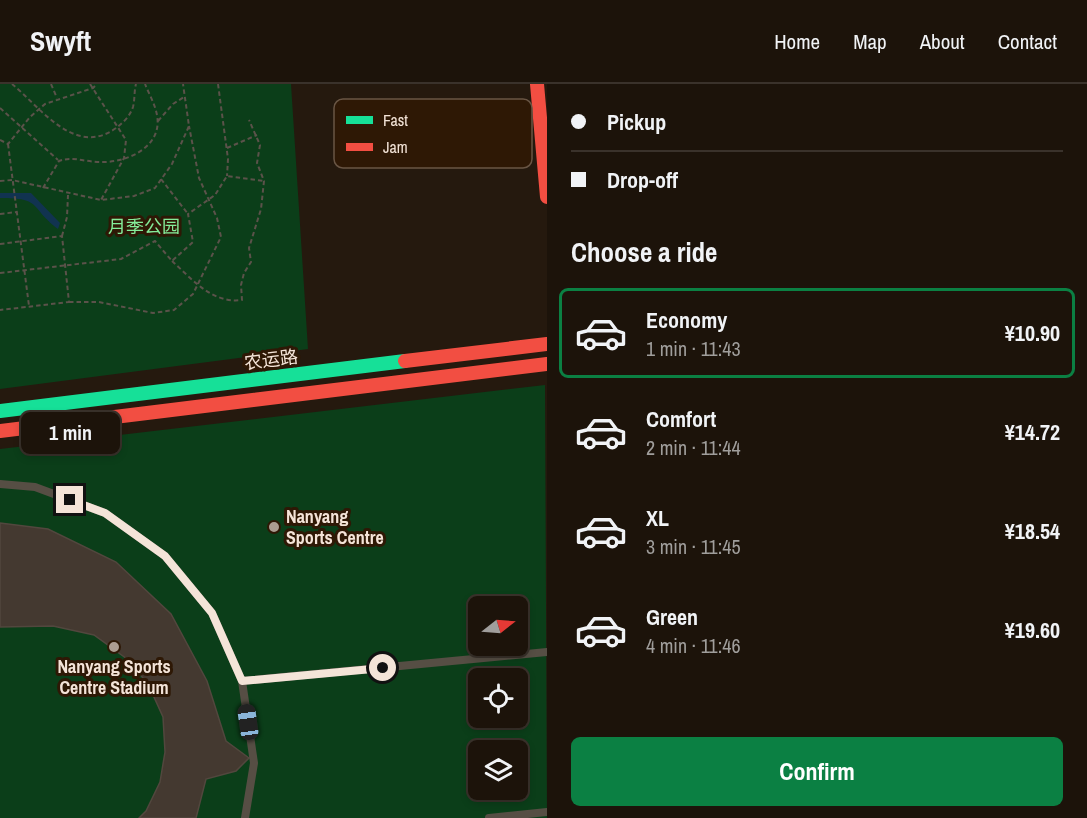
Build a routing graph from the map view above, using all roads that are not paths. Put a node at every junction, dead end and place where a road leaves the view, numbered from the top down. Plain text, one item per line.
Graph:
1 (537, 84) edge
2 (547, 197) edge
3 (547, 344) edge
4 (547, 364) edge
5 (0, 411) edge
6 (0, 431) edge
7 (0, 484) edge
8 (547, 652) edge
9 (242, 681) junction
10 (547, 812) edge
11 (245, 818) edge
12 (489, 818) edge

1 - 2 main road
3 - 5 main road, 农运路
4 - 6 main road, 农运路
7 - 9 lane
8 - 9 lane
9 - 11 lane
10 - 12 lane

